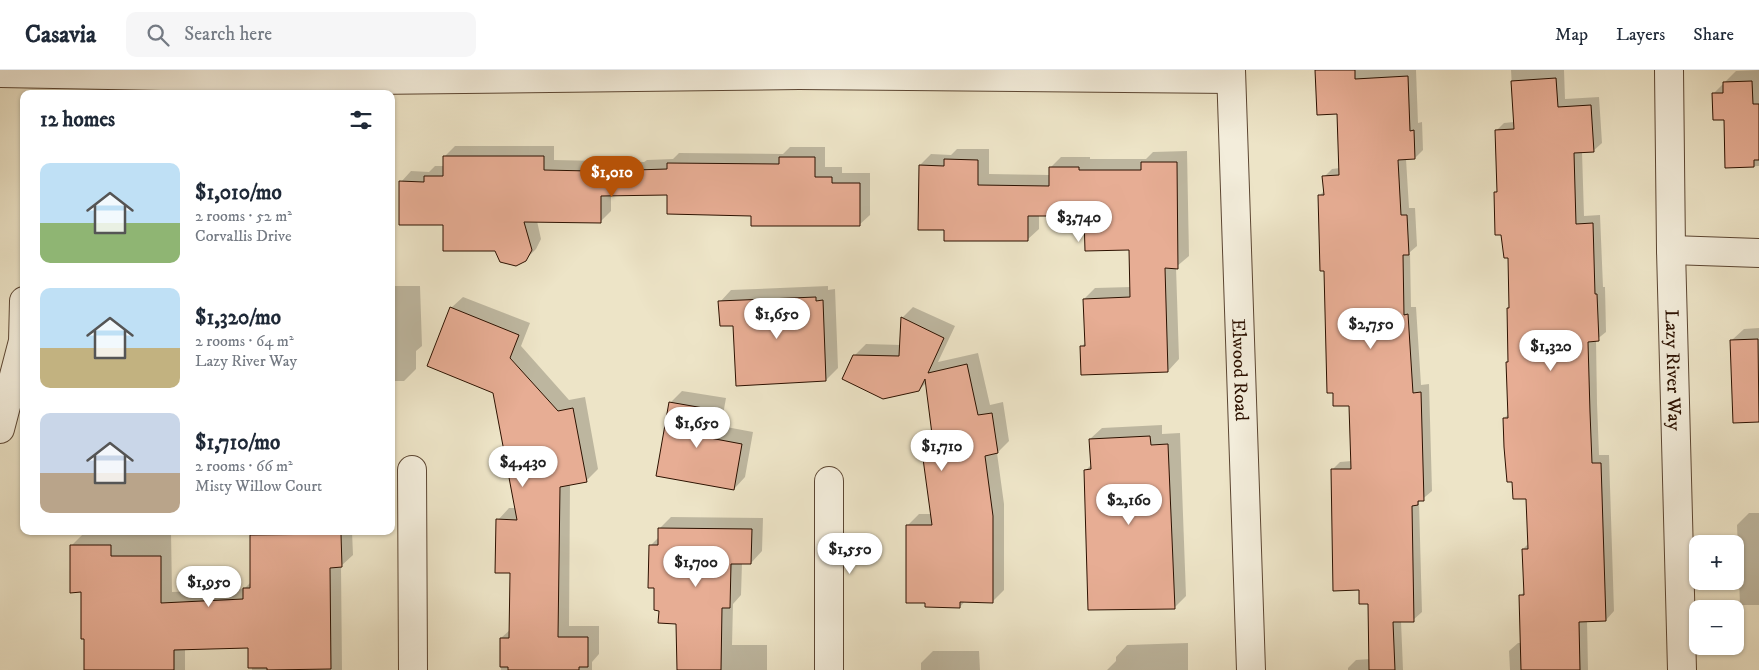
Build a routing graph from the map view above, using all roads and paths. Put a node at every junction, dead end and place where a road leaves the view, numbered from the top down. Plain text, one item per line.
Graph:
1 (1668, 70) edge
2 (0, 73) edge
3 (798, 73) edge
4 (1231, 74) edge
5 (29, 79) edge
6 (1671, 250) junction
7 (1759, 253) edge
8 (20, 352) edge
9 (0, 429) edge
10 (412, 470) dead end
11 (829, 481) dead end
12 (413, 670) edge
13 (829, 670) edge
14 (1251, 670) edge
15 (1682, 670) edge

1 - 6 street, Lazy River Way
2 - 5 street
3 - 4 street
3 - 5 street
4 - 14 street, Elwood Road
6 - 7 street
6 - 15 street, Lazy River Way
8 - 9 street
10 - 12 street
11 - 13 street

